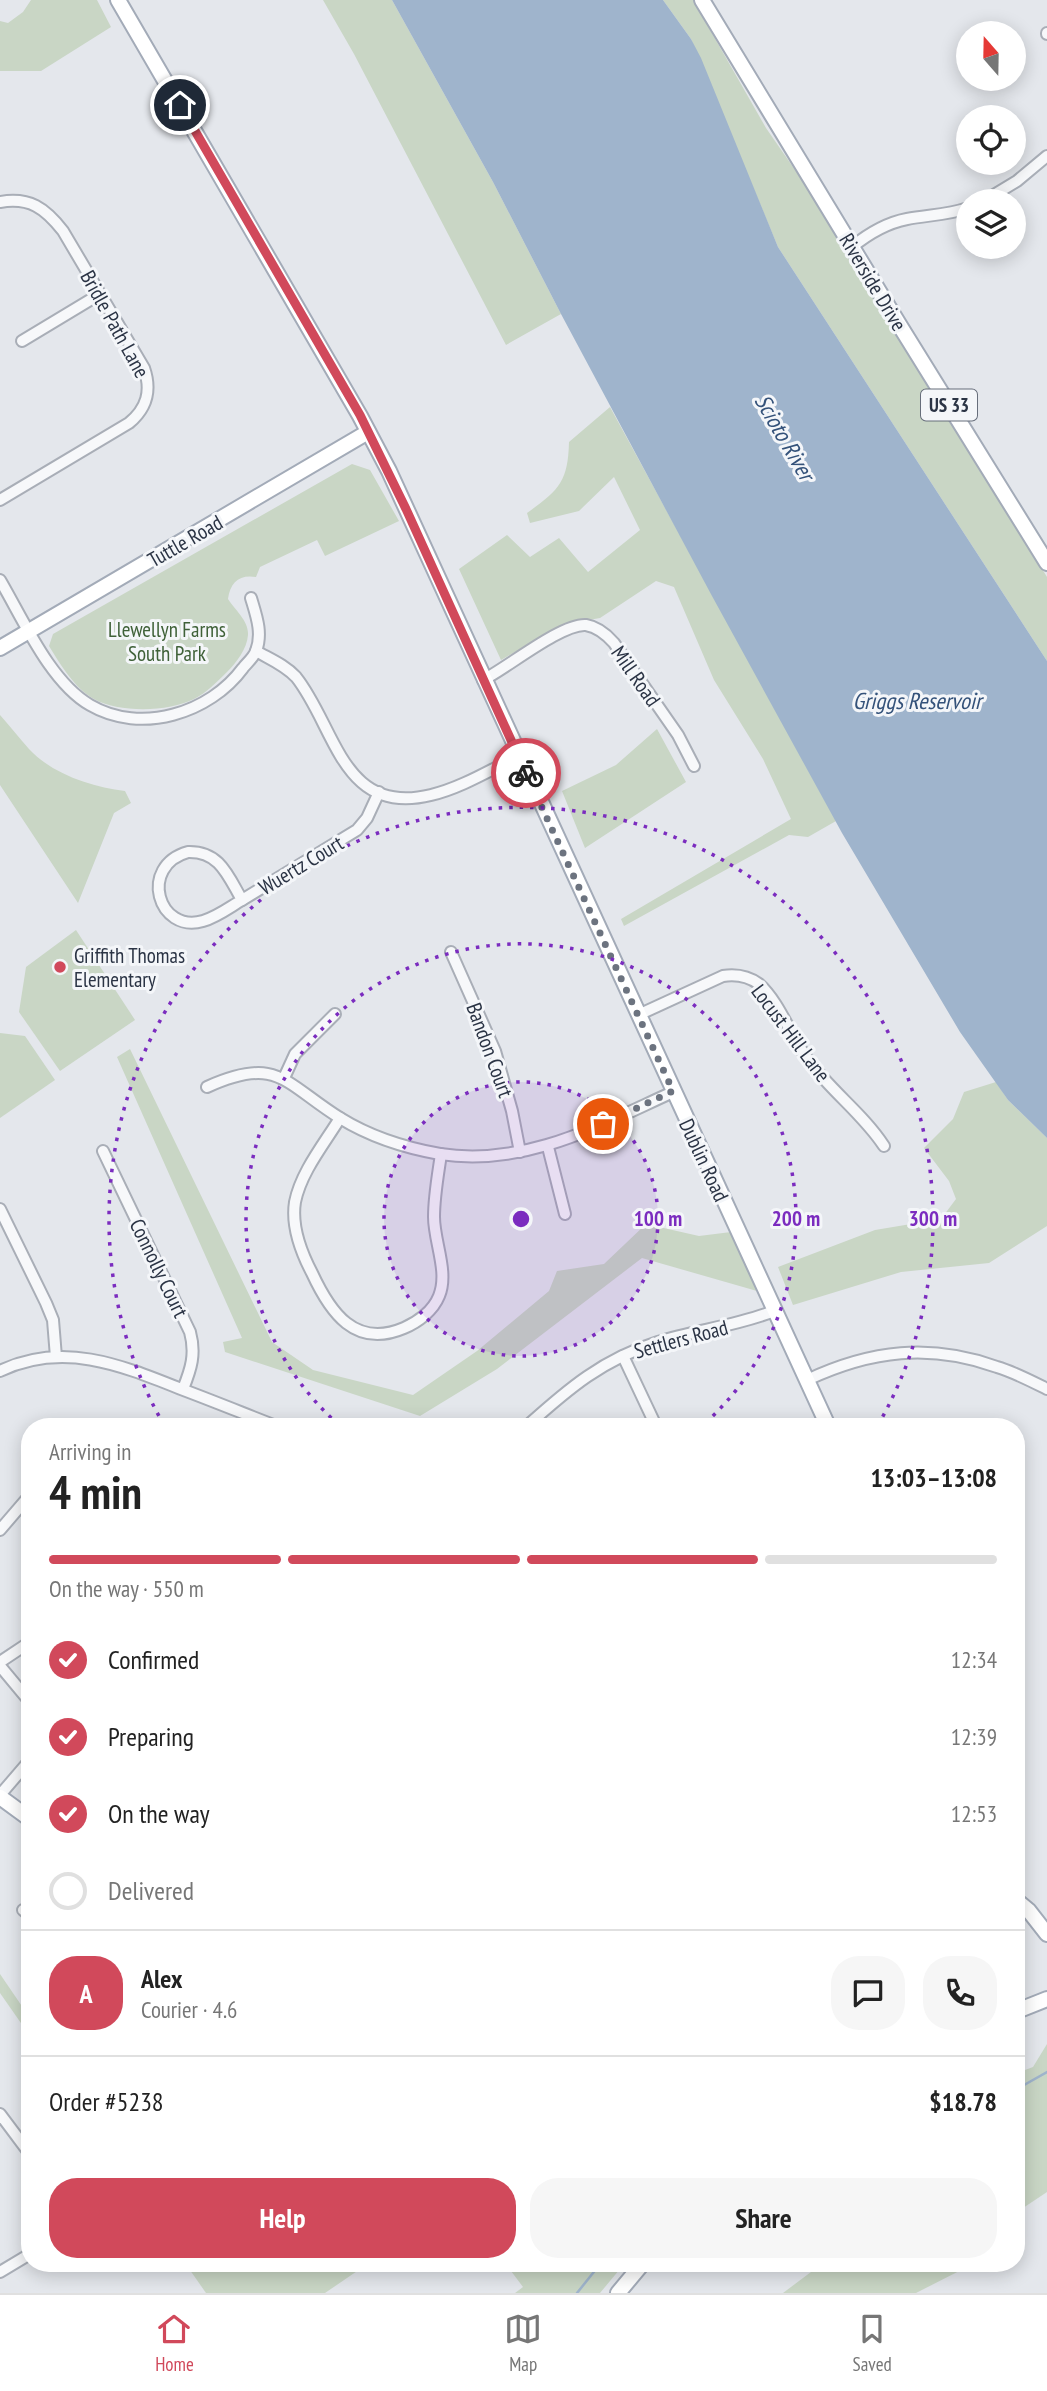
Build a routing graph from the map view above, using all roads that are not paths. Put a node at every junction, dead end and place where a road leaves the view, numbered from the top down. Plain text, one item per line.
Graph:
1 (118, 0) edge
2 (702, 0) edge
3 (1047, 156) edge
4 (1004, 189) edge
5 (0, 202) edge
6 (956, 212) edge
7 (852, 247) junction
8 (100, 294) junction
9 (22, 341) dead end
10 (368, 432) junction
11 (0, 500) edge
12 (1047, 563) edge
13 (0, 580) edge
14 (251, 598) dead end
15 (30, 631) junction
16 (0, 648) edge
17 (256, 651) junction
18 (483, 680) junction
19 (519, 757) junction
20 (694, 766) dead end
21 (379, 792) junction
22 (242, 900) junction
23 (451, 952) dead end
24 (335, 1014) dead end
25 (638, 1014) junction
26 (284, 1078) junction
27 (207, 1087) dead end
28 (673, 1091) junction
29 (340, 1118) junction
30 (884, 1146) dead end
31 (548, 1147) junction
32 (103, 1151) dead end
33 (520, 1152) junction
34 (441, 1154) junction
35 (0, 1209) edge
36 (282, 1214) dead end
37 (565, 1214) dead end
38 (294, 1216) junction
39 (774, 1311) junction
40 (623, 1356) junction
41 (56, 1357) junction
42 (0, 1371) edge
43 (807, 1380) junction
44 (183, 1389) junction
45 (1047, 1389) edge
46 (256, 1418) edge
47 (536, 1418) edge
48 (652, 1418) edge
49 (824, 1418) edge
50 (21, 1506) edge
51 (0, 1530) edge
52 (21, 1649) edge
53 (0, 1664) edge
54 (21, 1691) edge
55 (21, 1771) edge
56 (0, 1796) edge
57 (21, 1812) edge
58 (1025, 1908) edge
59 (1047, 1934) edge
60 (1047, 1999) edge
61 (1025, 2008) edge
62 (0, 2113) edge
63 (21, 2142) edge
64 (21, 2259) edge
65 (0, 2272) edge
66 (636, 2272) edge
67 (618, 2293) edge

1 - 10 main road, Dublin Road
2 - 7 main road, Riverside Drive / US 33
3 - 4 street
5 - 8 street, Bridle Path Lane
6 - 7 street
7 - 12 main road, Riverside Drive / US 33
8 - 9 street
8 - 11 street, Bridle Path Lane
10 - 15 main road, Tuttle Road
10 - 18 main road, Dublin Road
13 - 15 street
14 - 17 street
15 - 16 main road, Tuttle Road
15 - 17 street
17 - 21 street
18 - 19 main road, Dublin Road
18 - 20 street, Mill Road
19 - 21 street
19 - 25 main road, Dublin Road
21 - 22 street, Wuertz Court
22 - 22 street, Wuertz Court
23 - 33 street, Bandon Court
24 - 26 street
25 - 28 main road, Dublin Road
25 - 30 street, Locust Hill Lane
26 - 27 street
26 - 29 street
28 - 31 street
28 - 39 main road, Dublin Road
29 - 34 street
29 - 38 street
31 - 33 street
31 - 37 street
32 - 44 street, Connolly Court
33 - 34 street
34 - 38 street
35 - 41 street
36 - 38 street
39 - 40 street, Settlers Road
39 - 43 main road, Dublin Road
40 - 47 street, Settlers Road
40 - 48 street
41 - 42 street
41 - 44 street
43 - 45 street
43 - 49 main road, Dublin Road
44 - 46 street
50 - 51 street
52 - 53 street
53 - 54 street
55 - 56 street
56 - 57 main road
58 - 59 main road
60 - 61 main road
62 - 63 street
64 - 65 street
66 - 67 main road

